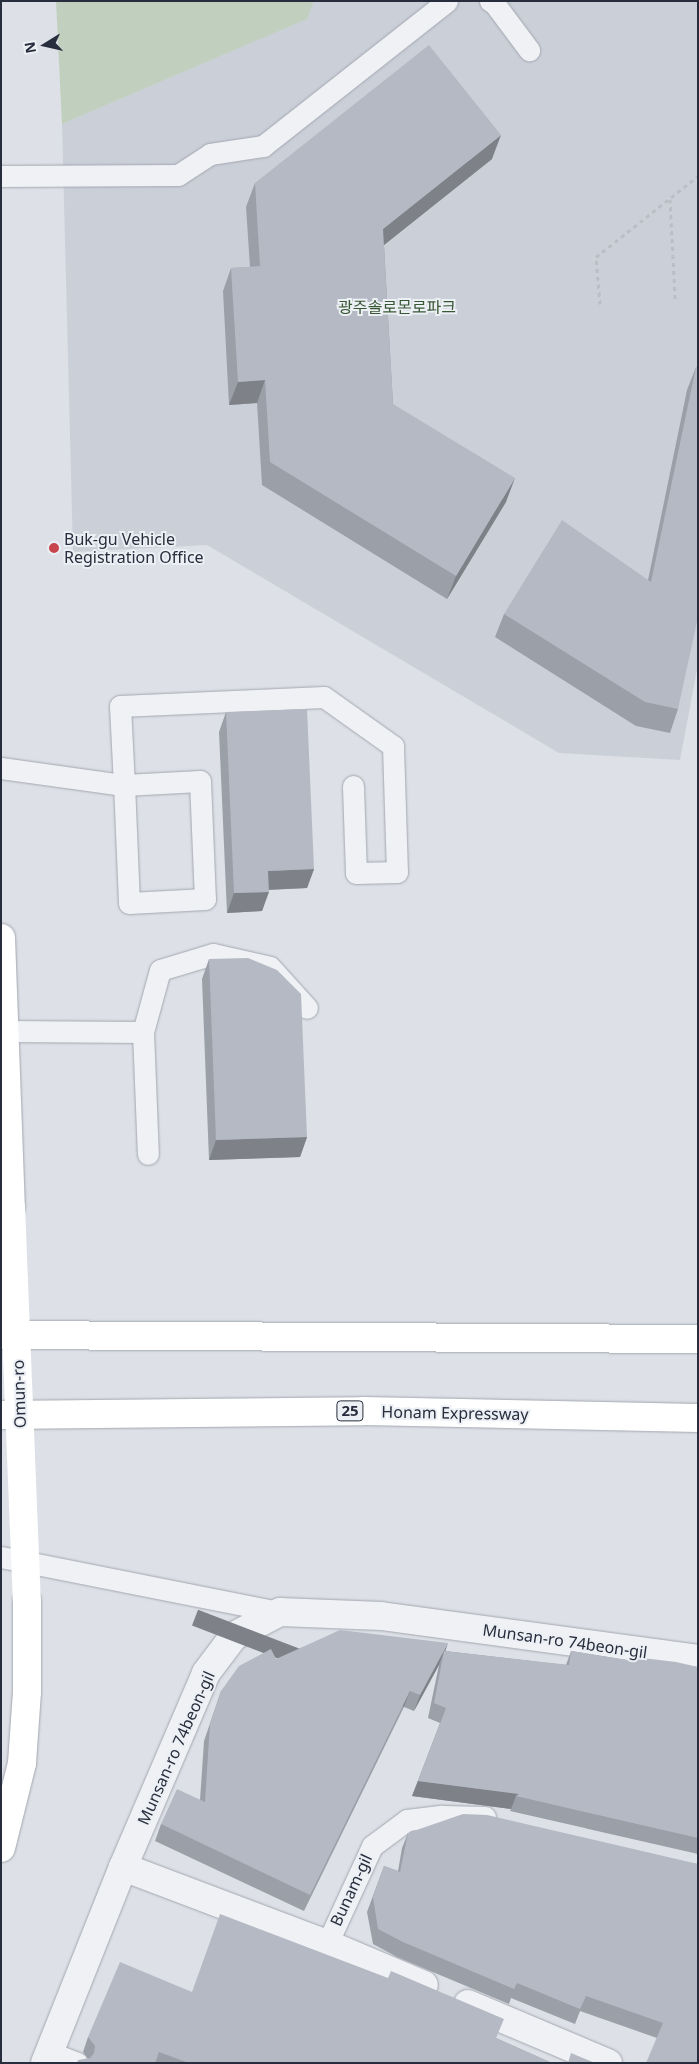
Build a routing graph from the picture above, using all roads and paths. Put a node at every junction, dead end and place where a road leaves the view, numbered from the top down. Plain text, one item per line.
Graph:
1 (447, 1) edge
2 (490, 1) edge
3 (529, 50) dead end
4 (1, 176) edge
5 (698, 176) edge
6 (670, 199) junction
7 (676, 298) dead end
8 (600, 304) dead end
9 (1, 768) edge
10 (124, 785) junction
11 (353, 786) dead end
12 (1, 938) edge
13 (307, 1008) dead end
14 (5, 1031) junction
15 (143, 1032) junction
16 (148, 1154) dead end
17 (1, 1335) edge
18 (698, 1339) edge
19 (1, 1415) edge
20 (698, 1418) edge
21 (1, 1557) edge
22 (280, 1612) junction
23 (698, 1659) edge
24 (502, 1821) edge
25 (1, 1848) edge
26 (123, 1867) junction
27 (326, 1944) junction
28 (47, 2057) edge
29 (77, 2063) edge
30 (608, 2063) edge

1 - 4 lane
2 - 3 lane
5 - 6 path
6 - 7 path
6 - 8 path
9 - 10 lane
10 - 10 lane
10 - 11 lane
12 - 14 main road, Omun-ro
13 - 15 lane
14 - 15 lane
14 - 25 main road, Omun-ro, bridge
15 - 16 lane
17 - 18 main road
19 - 20 main road, Honam Expressway / 25
21 - 22 lane
22 - 23 street, Munsan-ro 74beon-gil
22 - 26 street, Munsan-ro 74beon-gil
24 - 27 lane, Bunam-gil
26 - 27 street, Bunam-gil
26 - 28 street, Munsan-ro 74beon-gil
27 - 30 street, Bunam-gil
28 - 29 lane, Munsan-ro 74beon-gil

